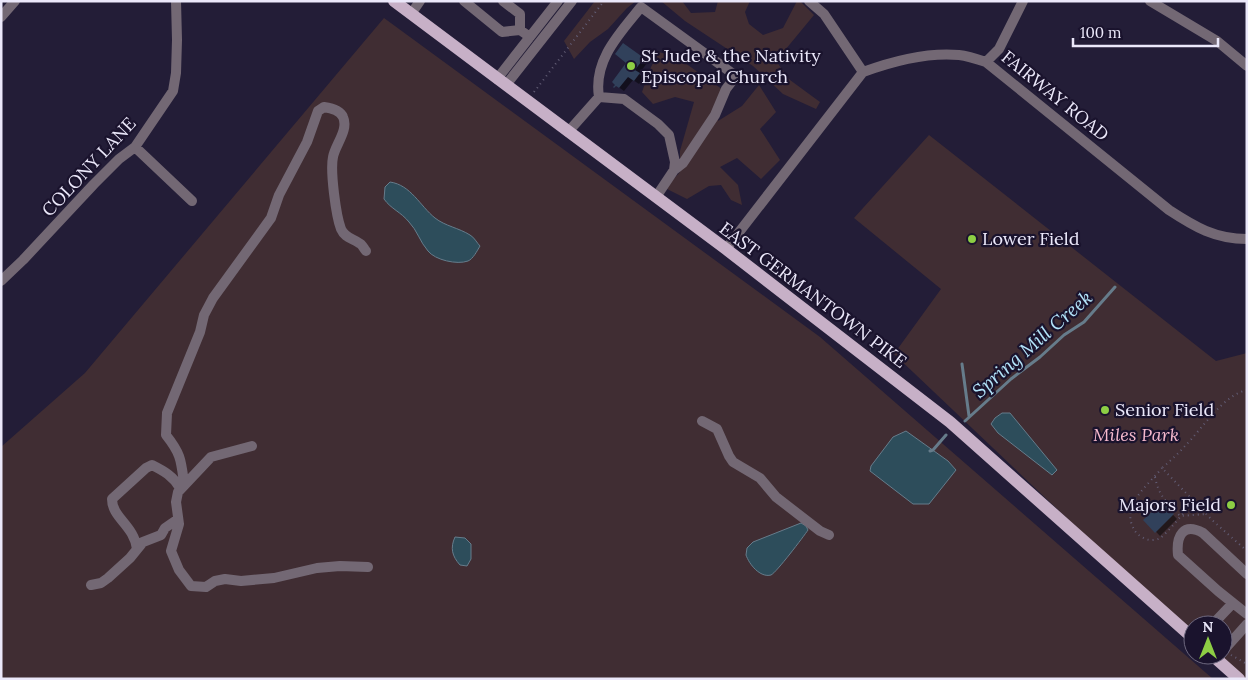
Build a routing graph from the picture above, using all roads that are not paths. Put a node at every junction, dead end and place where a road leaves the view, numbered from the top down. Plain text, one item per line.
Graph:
1 (15, 1) edge
2 (176, 1) edge
3 (394, 1) edge
4 (420, 1) edge
5 (464, 1) edge
6 (503, 1) edge
7 (558, 1) edge
8 (572, 1) edge
9 (809, 1) edge
10 (1023, 1) edge
11 (1150, 1) edge
12 (411, 14) junction
13 (1, 17) edge
14 (520, 30) junction
15 (530, 37) junction
16 (986, 62) junction
17 (1247, 66) edge
18 (863, 72) junction
19 (502, 82) junction
20 (599, 97) junction
21 (568, 132) junction
22 (135, 147) junction
23 (674, 170) junction
24 (656, 197) junction
25 (192, 201) dead end
26 (1247, 239) edge
27 (726, 249) junction
28 (366, 251) dead end
29 (1, 281) edge
30 (702, 421) dead end
31 (252, 446) dead end
32 (182, 486) junction
33 (178, 519) junction
34 (829, 535) dead end
35 (136, 549) junction
36 (368, 567) dead end
37 (1247, 574) edge
38 (91, 585) dead end
39 (1233, 603) junction
40 (1247, 614) edge
41 (1222, 615) edge
42 (1247, 624) edge
43 (1183, 629) edge
44 (1233, 639) edge
45 (1227, 665) edge
46 (1238, 679) edge

1 - 13 street
2 - 22 street, COLONY LANE
3 - 12 main road, EAST GERMANTOWN PIKE
4 - 12 street
5 - 14 street
6 - 14 street
7 - 15 street
8 - 19 street
9 - 18 street
10 - 16 street
11 - 17 street
12 - 19 main road, EAST GERMANTOWN PIKE
14 - 15 street
15 - 19 street
16 - 18 street, FAIRWAY ROAD
16 - 26 street, FAIRWAY ROAD
18 - 27 street
19 - 21 main road, EAST GERMANTOWN PIKE
20 - 21 street
20 - 23 street
20 - 23 street
21 - 24 main road, EAST GERMANTOWN PIKE
22 - 25 street
22 - 29 street, COLONY LANE
23 - 24 street
24 - 27 main road, EAST GERMANTOWN PIKE
27 - 43 main road, EAST GERMANTOWN PIKE
28 - 32 street
30 - 34 street
31 - 32 street
32 - 33 street
32 - 35 street
33 - 35 street
33 - 36 street
35 - 38 street
37 - 39 street
39 - 40 street
39 - 41 street
42 - 44 street
45 - 46 main road

